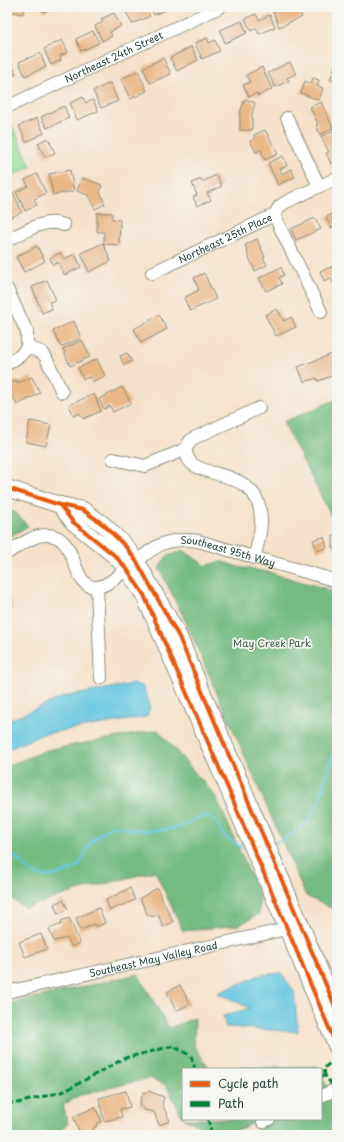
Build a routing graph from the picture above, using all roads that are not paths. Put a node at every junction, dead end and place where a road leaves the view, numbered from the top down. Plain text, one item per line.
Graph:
1 (220, 7) edge
2 (201, 11) edge
3 (7, 107) edge
4 (287, 118) dead end
5 (337, 178) edge
6 (319, 186) junction
7 (274, 215) junction
8 (64, 225) dead end
9 (7, 240) edge
10 (152, 273) dead end
11 (7, 289) edge
12 (320, 312) dead end
13 (27, 347) junction
14 (7, 364) edge
15 (62, 392) dead end
16 (259, 408) dead end
17 (186, 449) junction
18 (113, 459) dead end
19 (7, 488) edge
20 (60, 505) junction
21 (7, 553) edge
22 (254, 558) junction
23 (132, 566) junction
24 (337, 581) edge
25 (97, 587) junction
26 (102, 678) dead end
27 (293, 928) junction
28 (7, 992) edge
29 (337, 1011) edge
30 (337, 1047) edge
31 (337, 1089) edge
32 (322, 1096) edge

1 - 2 street, Northeast 24th Street
2 - 3 street, Northeast 24th Street
4 - 6 street
5 - 6 street, Northeast 25th Place
6 - 7 street, Northeast 25th Place
7 - 10 street, Northeast 25th Place
7 - 12 street
8 - 9 street
11 - 13 street
13 - 14 street
13 - 15 street
16 - 17 street
17 - 18 street
17 - 22 street
19 - 20 main road
20 - 23 main road
20 - 23 main road
21 - 25 street
22 - 23 street, Southeast 95th Way
22 - 24 street, Southeast 95th Way
23 - 25 street, Southeast 95th Way
23 - 27 main road
25 - 26 street
27 - 28 street, Southeast May Valley Road
27 - 29 main road
27 - 30 main road
31 - 32 street

